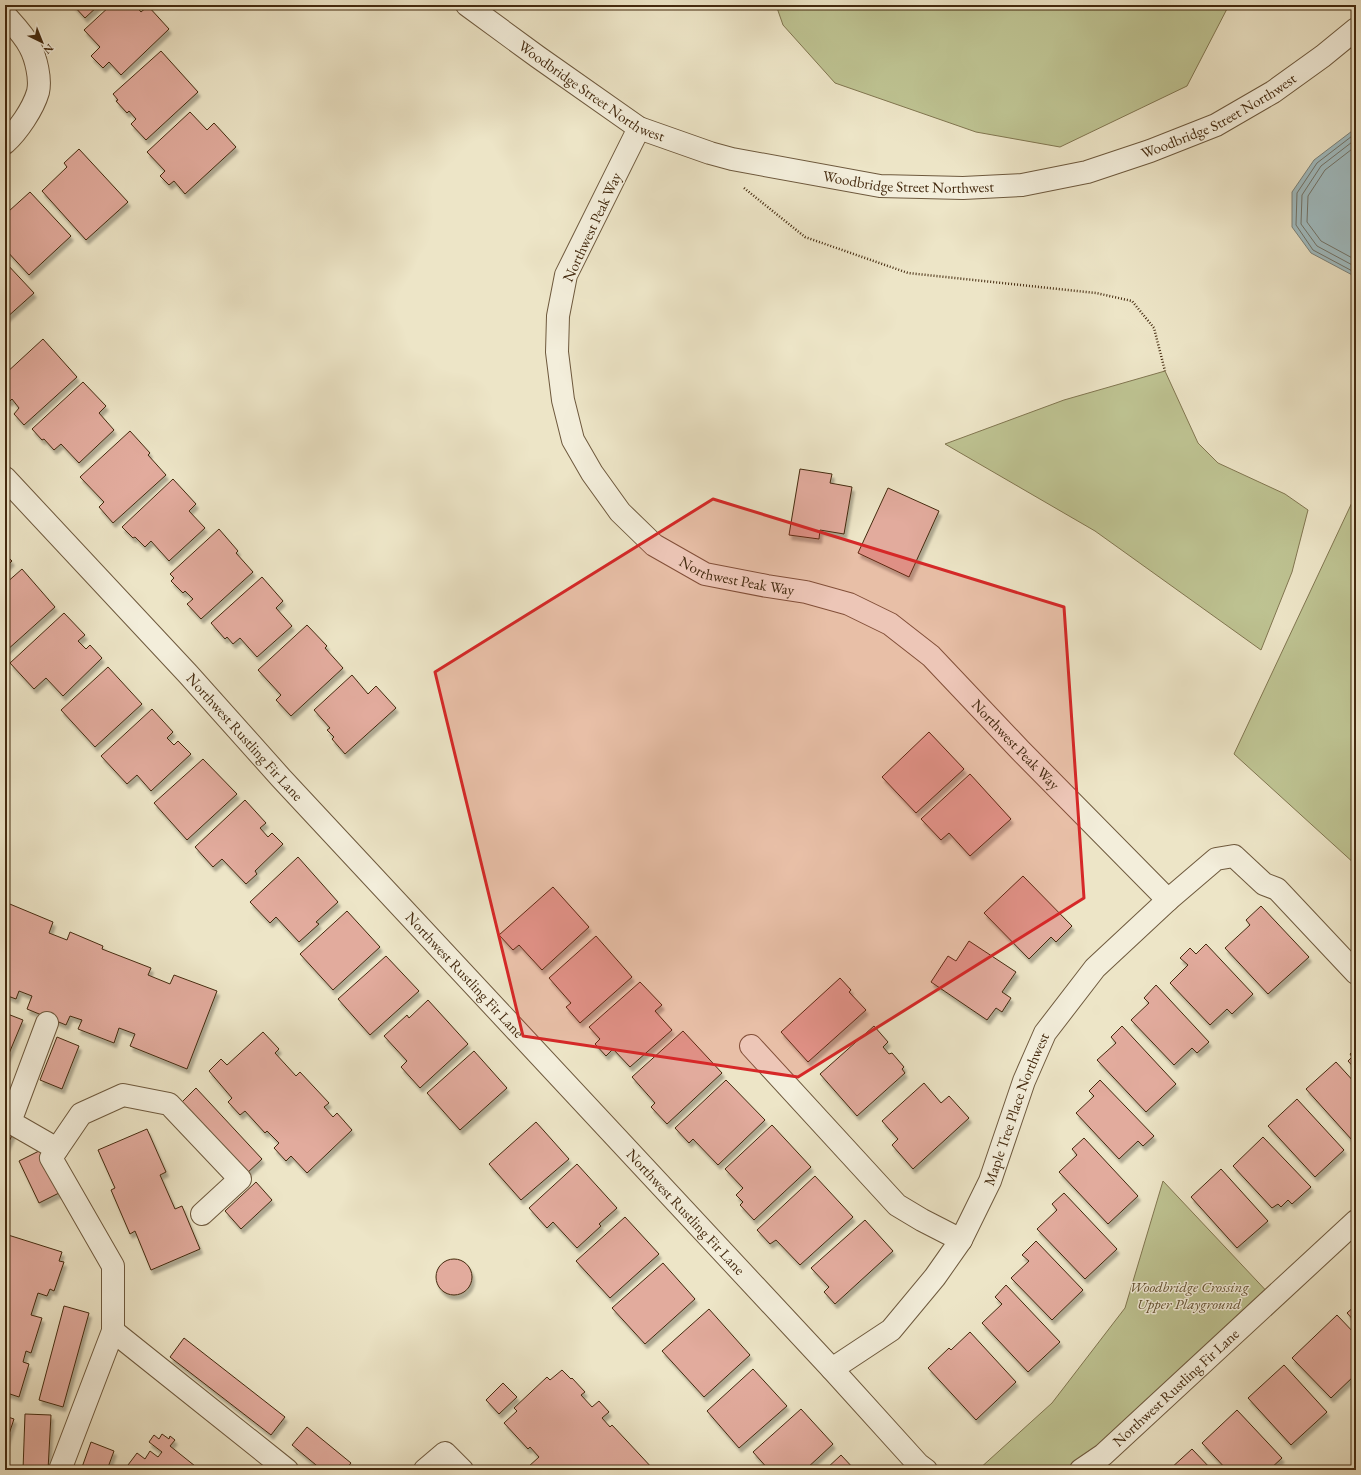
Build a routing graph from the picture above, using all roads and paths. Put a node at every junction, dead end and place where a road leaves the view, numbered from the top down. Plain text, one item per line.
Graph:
1 (467, 5) edge
2 (5, 15) edge
3 (1356, 29) edge
4 (639, 128) junction
5 (5, 143) edge
6 (732, 160) junction
7 (1165, 371) dead end
8 (5, 478) edge
9 (1168, 900) junction
10 (1356, 973) edge
11 (47, 1023) dead end
12 (751, 1046) dead end
13 (8, 1120) edge
14 (58, 1149) junction
15 (202, 1214) dead end
16 (1356, 1221) edge
17 (961, 1240) junction
18 (113, 1331) junction
19 (832, 1369) junction
20 (60, 1470) edge
21 (287, 1470) edge
22 (425, 1470) edge
23 (462, 1470) edge
24 (926, 1470) edge
25 (1081, 1470) edge

1 - 4 street, Woodbridge Street Northwest
2 - 5 street
3 - 6 street, Woodbridge Street Northwest
4 - 6 street, Woodbridge Street Northwest
4 - 9 street, Northwest Peak Way
6 - 7 path
8 - 19 street, Northwest Rustling Fir Lane
9 - 10 street, Maple Tree Place Northwest
9 - 17 street, Maple Tree Place Northwest
11 - 13 street
12 - 17 street
13 - 14 street
14 - 15 street
14 - 18 street
16 - 25 street, Northwest Rustling Fir Lane
17 - 19 street, Maple Tree Place Northwest
18 - 20 street
18 - 21 street
19 - 24 street, Northwest Rustling Fir Lane
22 - 23 street

